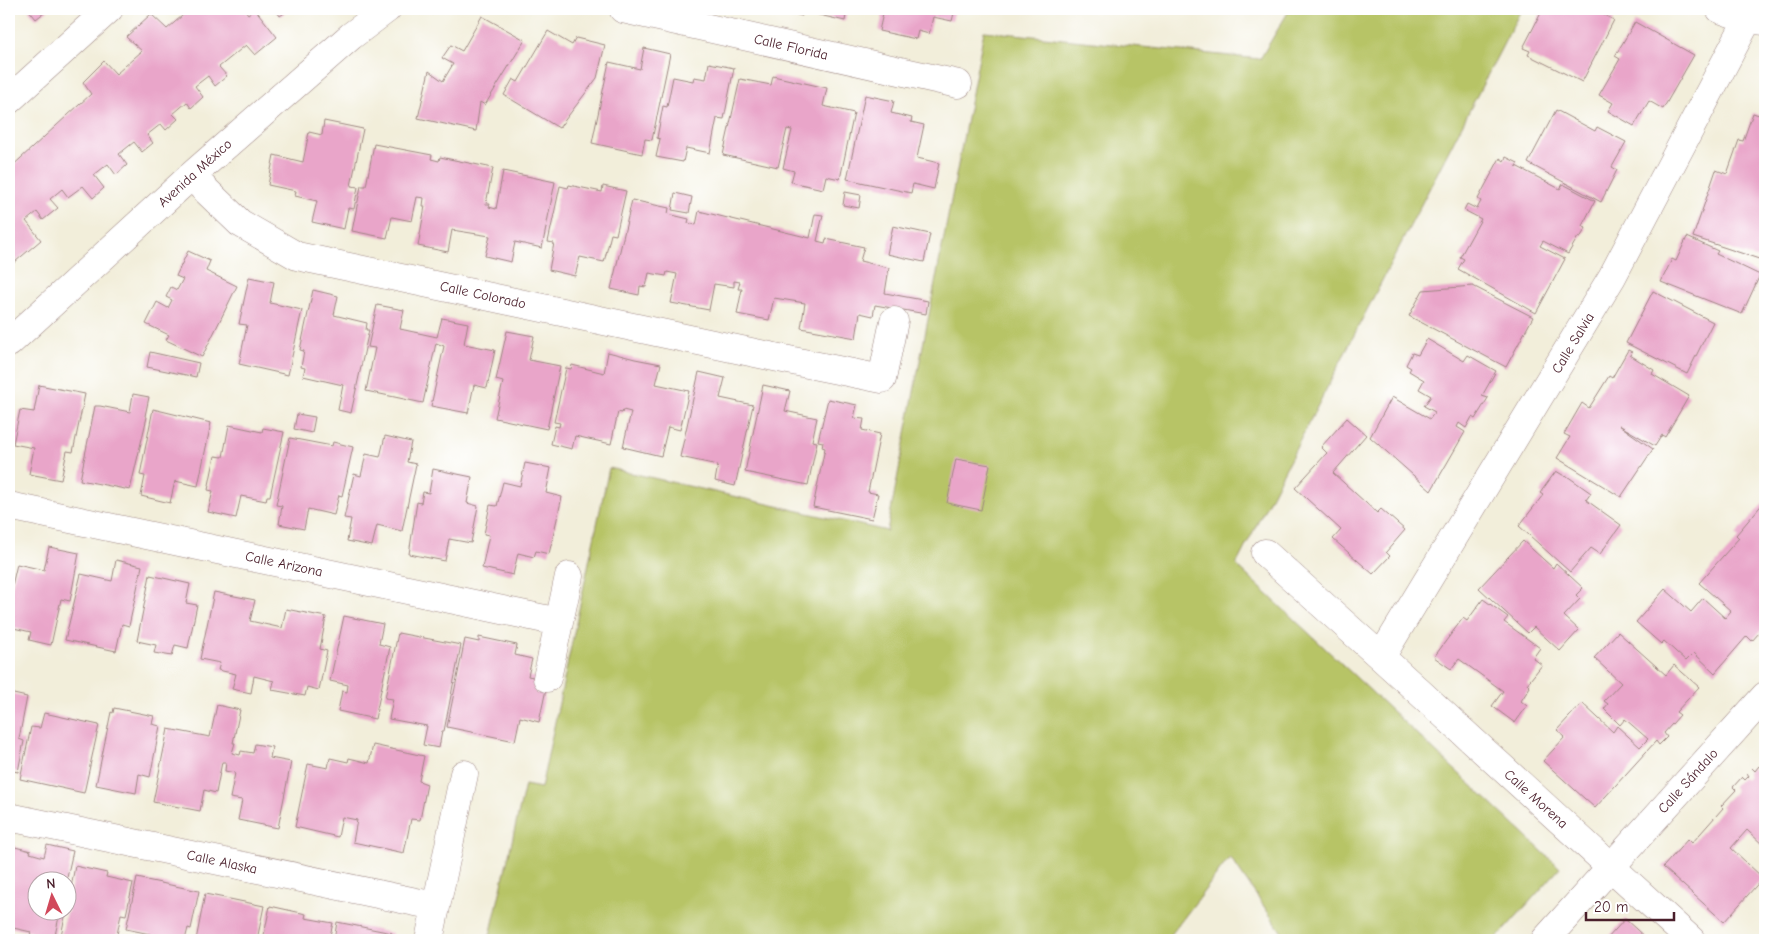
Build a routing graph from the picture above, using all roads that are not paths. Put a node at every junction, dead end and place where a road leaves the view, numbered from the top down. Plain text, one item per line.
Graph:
1 (110, 9) edge
2 (387, 9) edge
3 (624, 9) edge
4 (1720, 9) edge
5 (1757, 20) edge
6 (958, 84) dead end
7 (9, 100) edge
8 (191, 176) junction
9 (894, 321) dead end
10 (9, 343) edge
11 (9, 506) edge
12 (1265, 553) dead end
13 (569, 576) dead end
14 (559, 622) junction
15 (1381, 657) junction
16 (547, 678) dead end
17 (1765, 696) edge
18 (464, 774) dead end
19 (9, 817) edge
20 (1610, 867) junction
21 (435, 906) junction
22 (429, 940) edge
23 (1545, 940) edge
24 (1691, 940) edge

1 - 7 street
2 - 8 street, Avenida México
3 - 6 street, Calle Florida
4 - 5 street
5 - 15 street, Calle Salvia
8 - 9 street, Calle Colorado
8 - 10 street, Avenida México
11 - 14 street, Calle Arizona
12 - 15 street, Calle Morena
13 - 14 street
14 - 16 street
15 - 20 street, Calle Morena
17 - 20 street, Calle Sándalo
18 - 21 street
19 - 21 street, Calle Alaska
20 - 23 street, Calle Sándalo
20 - 24 street, Calle Morena
21 - 22 street

